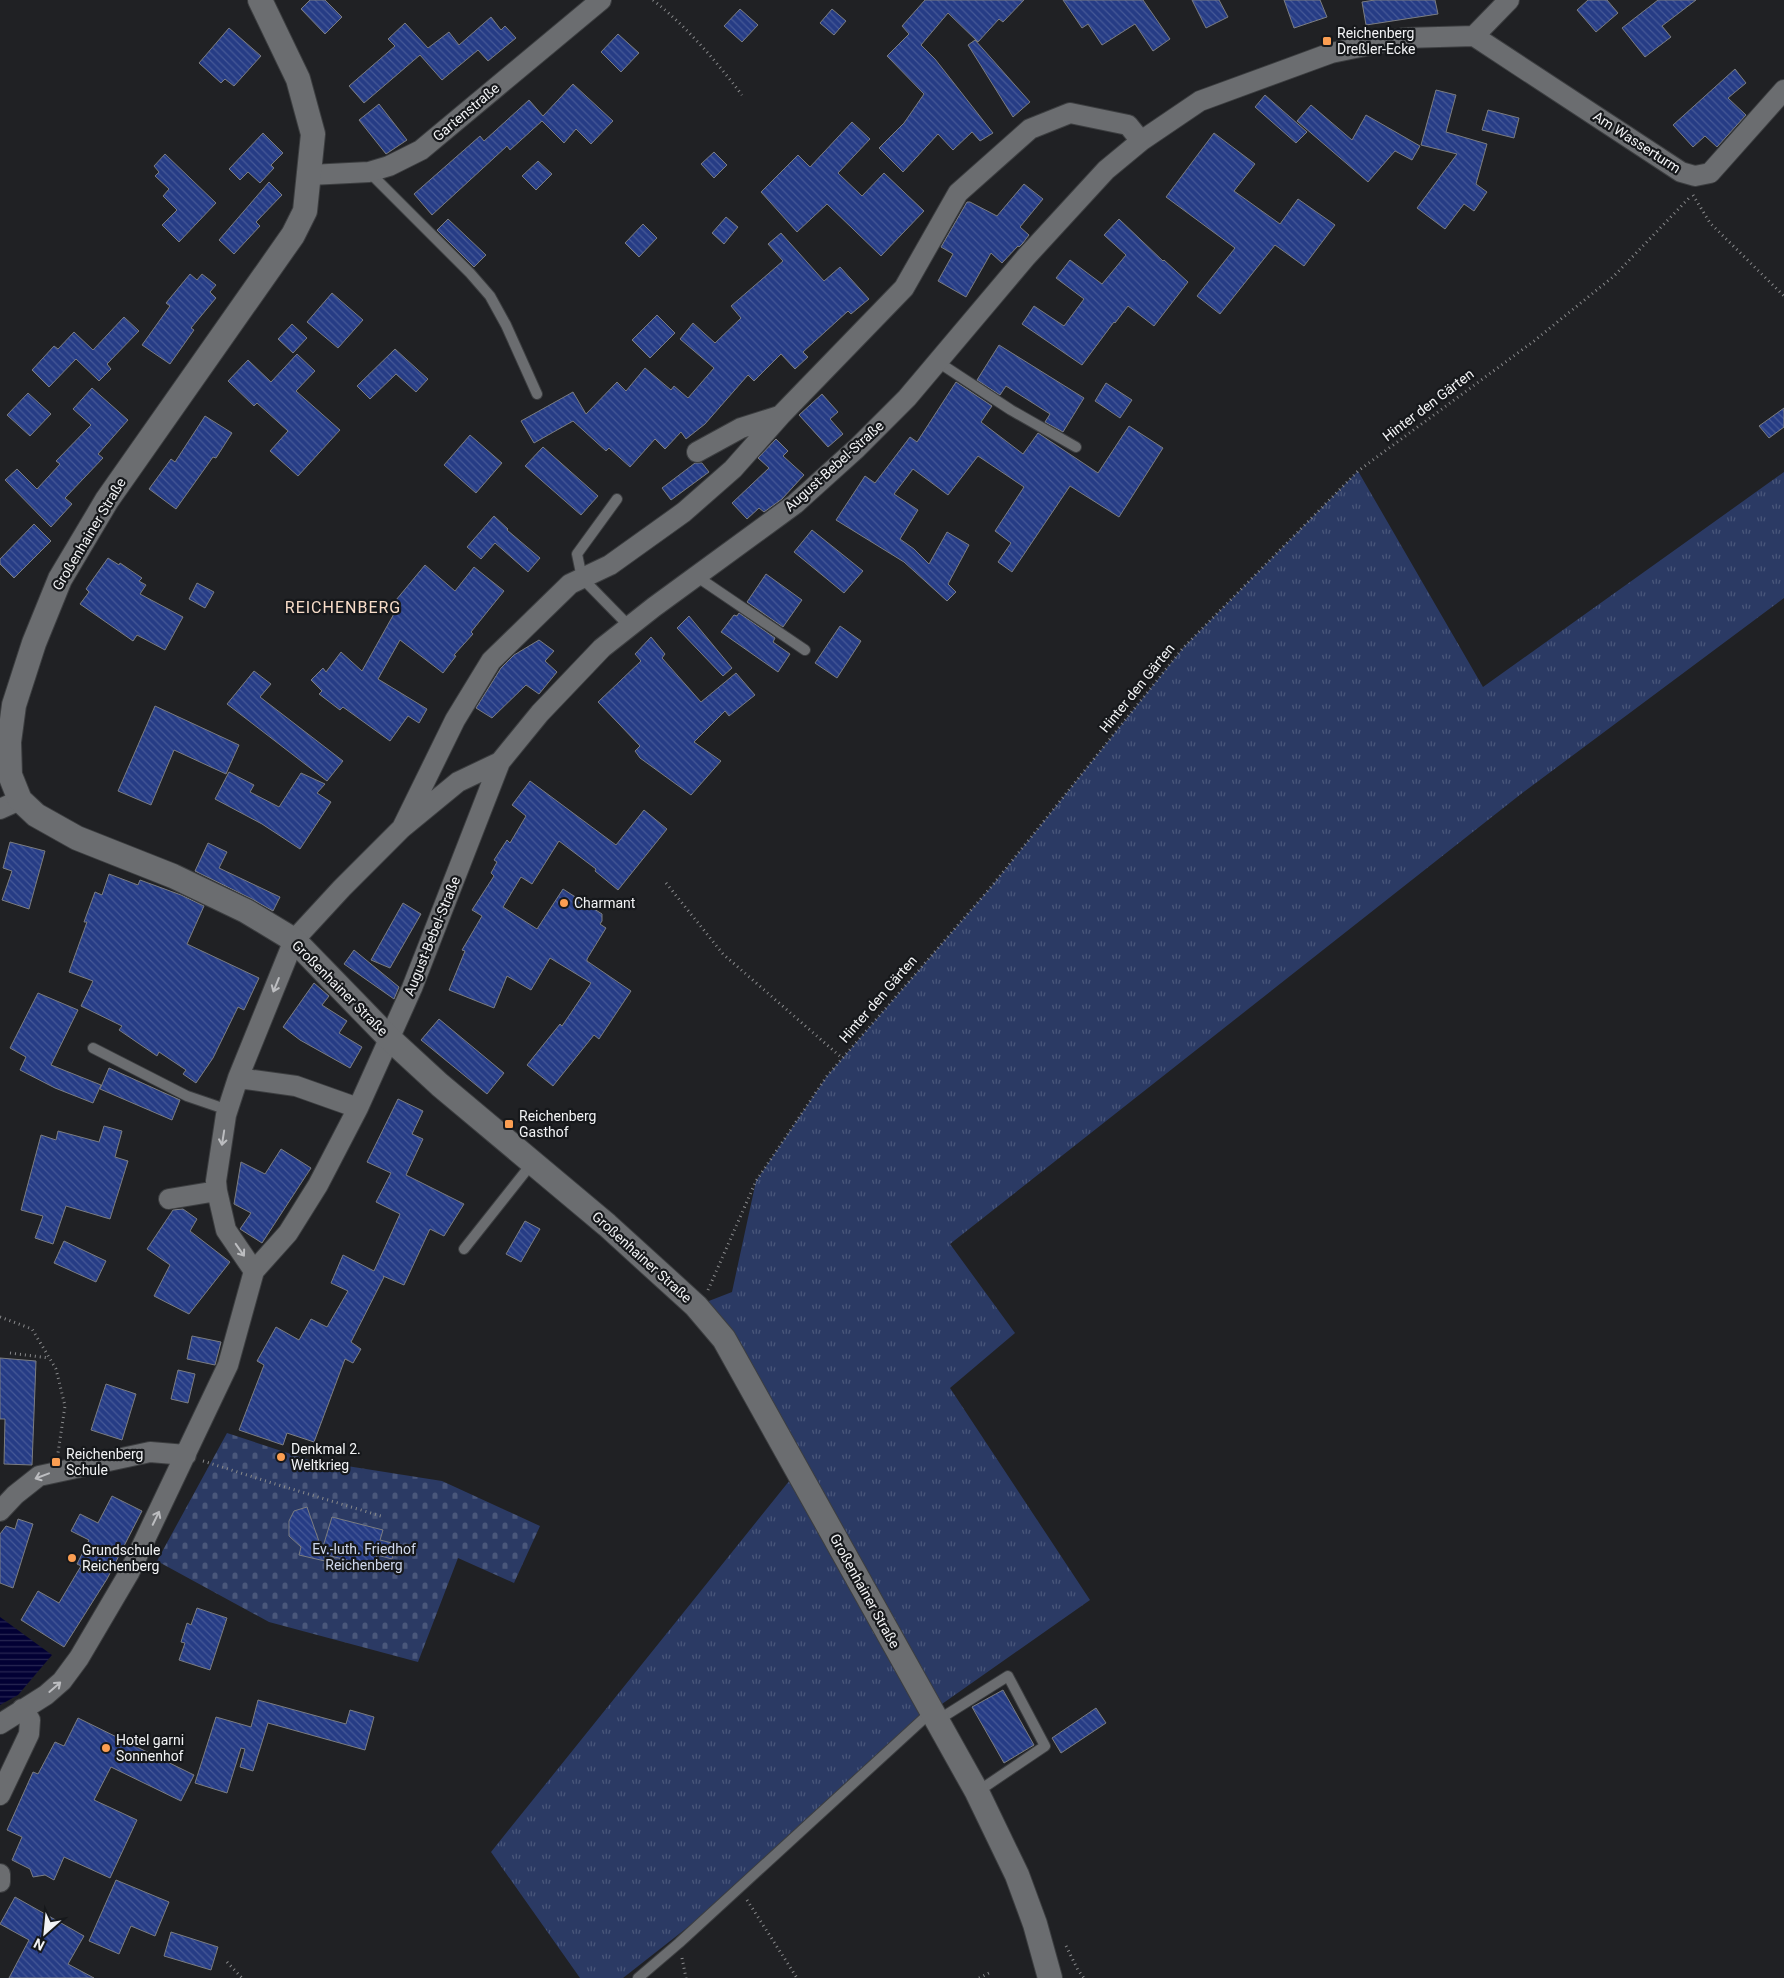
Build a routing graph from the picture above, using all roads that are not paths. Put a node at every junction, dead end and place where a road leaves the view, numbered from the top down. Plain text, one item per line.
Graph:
1 (260, 0) edge
2 (601, 0) edge
3 (1509, 0) edge
4 (1474, 36) junction
5 (1784, 90) edge
6 (1141, 141) junction
7 (369, 172) junction
8 (310, 175) junction
9 (938, 362) junction
10 (537, 394) dead end
11 (781, 415) junction
12 (1076, 448) dead end
13 (697, 452) dead end
14 (617, 499) dead end
15 (696, 576) junction
16 (582, 578) junction
17 (629, 626) junction
18 (805, 650) dead end
19 (500, 762) junction
20 (10, 804) edge
21 (402, 828) junction
22 (294, 940) junction
23 (390, 1039) junction
24 (93, 1048) dead end
25 (238, 1078) junction
26 (358, 1108) junction
27 (228, 1110) junction
28 (533, 1162) junction
29 (217, 1191) junction
30 (169, 1199) dead end
31 (464, 1249) dead end
32 (254, 1271) junction
33 (186, 1455) junction
34 (0, 1511) edge
35 (22, 1709) junction
36 (935, 1715) junction
37 (0, 1724) edge
38 (976, 1792) junction
39 (0, 1795) edge
40 (0, 1874) edge
41 (0, 1882) edge
42 (638, 1978) edge
43 (1050, 1978) edge

1 - 8 street, Großenhainer Straße
2 - 7 street, Gartenstraße
3 - 4 street
4 - 5 street, Am Wasserturm
4 - 6 street, August-Bebel-Straße
6 - 9 street, August-Bebel-Straße
6 - 11 street, August-Bebel-Straße
7 - 8 street, Gartenstraße
7 - 10 lane
8 - 20 street, Großenhainer Straße
9 - 12 lane
9 - 15 street, August-Bebel-Straße
11 - 13 street, August-Bebel-Straße
11 - 16 street, August-Bebel-Straße
14 - 16 lane
15 - 17 street, August-Bebel-Straße
15 - 18 lane
16 - 17 lane
16 - 21 street, August-Bebel-Straße
17 - 19 street, August-Bebel-Straße
19 - 21 street, August-Bebel-Straße
19 - 23 street, August-Bebel-Straße
20 - 22 street, Großenhainer Straße
21 - 22 street, August-Bebel-Straße
22 - 23 street, Großenhainer Straße
22 -> 25 street, August-Bebel-Straße
23 - 26 street, August-Bebel-Straße
23 - 28 street, Großenhainer Straße
24 - 27 lane
25 - 26 street
25 - 27 street, August-Bebel-Straße
26 - 32 street, August-Bebel-Straße
27 -> 29 street, August-Bebel-Straße
28 - 31 lane
28 - 36 street, Großenhainer Straße
29 - 30 street
29 -> 32 street, August-Bebel-Straße
32 - 33 street, August-Bebel-Straße
33 -> 34 street
35 -> 33 street, August-Bebel-Straße
35 - 37 street, August-Bebel-Straße
35 - 39 street
36 - 38 street, Großenhainer Straße
36 - 38 lane
36 - 42 lane
38 - 43 street, Großenhainer Straße
40 - 41 street

